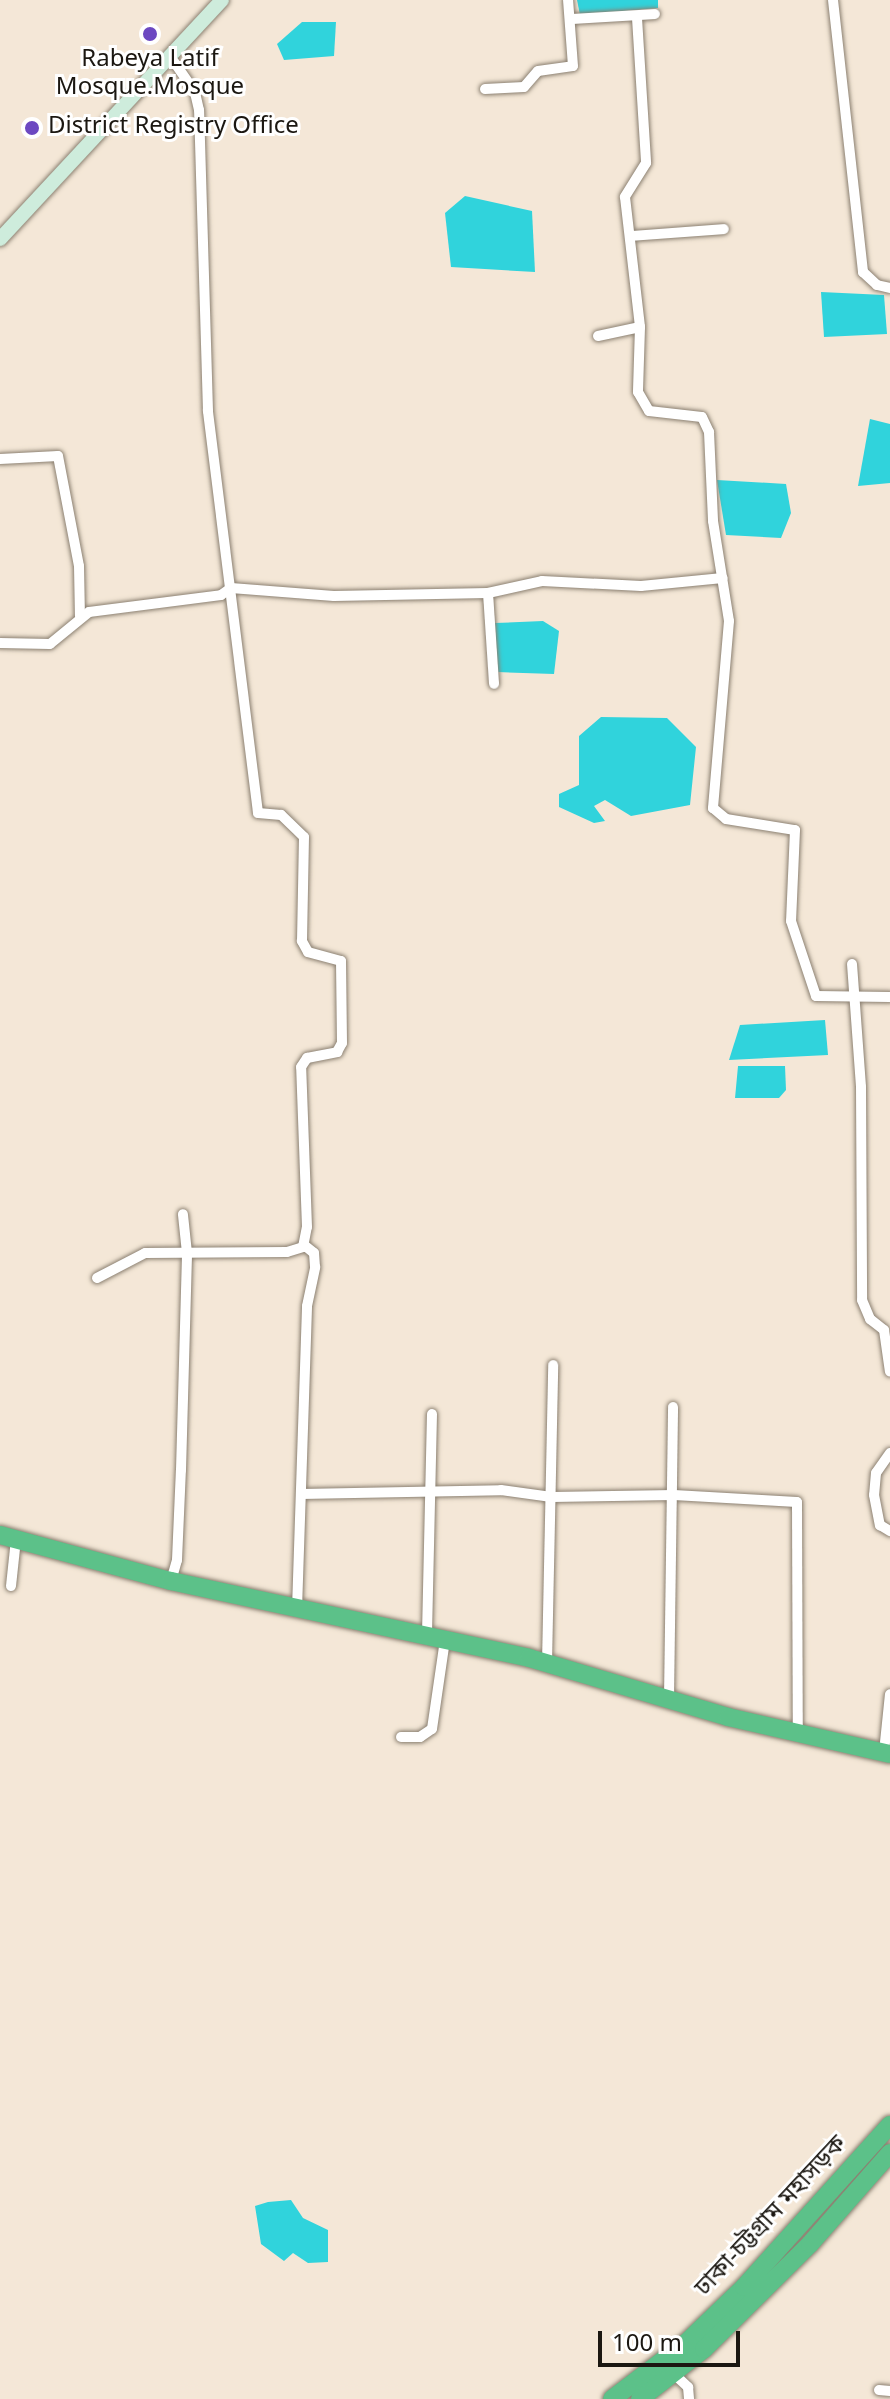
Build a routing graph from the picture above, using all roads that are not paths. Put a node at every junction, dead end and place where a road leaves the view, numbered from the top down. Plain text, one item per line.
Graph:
1 (222, 0) edge
2 (568, 0) edge
3 (833, 0) edge
4 (655, 14) dead end
5 (637, 18) junction
6 (573, 19) junction
7 (170, 56) junction
8 (485, 89) dead end
9 (724, 229) dead end
10 (631, 236) junction
11 (0, 239) edge
12 (890, 288) edge
13 (640, 327) junction
14 (598, 336) dead end
15 (0, 459) edge
16 (723, 578) junction
17 (231, 588) junction
18 (488, 593) junction
19 (80, 616) junction
20 (0, 643) edge
21 (494, 684) dead end
22 (852, 964) dead end
23 (890, 997) edge
24 (852, 998) junction
25 (183, 1214) dead end
26 (304, 1245) junction
27 (187, 1253) junction
28 (97, 1278) dead end
29 (553, 1365) dead end
30 (890, 1372) edge
31 (673, 1407) dead end
32 (432, 1414) dead end
33 (890, 1453) edge
34 (301, 1494) junction
35 (433, 1495) junction
36 (674, 1495) junction
37 (552, 1497) junction
38 (890, 1531) edge
39 (8, 1537) edge
40 (171, 1581) junction
41 (11, 1586) dead end
42 (297, 1609) junction
43 (436, 1637) junction
44 (547, 1663) junction
45 (890, 1694) edge
46 (669, 1698) junction
47 (798, 1733) junction
48 (401, 1737) dead end
49 (887, 1753) edge
50 (890, 2125) edge
51 (890, 2153) edge
52 (673, 2373) junction
53 (689, 2393) edge
54 (612, 2399) edge
55 (640, 2399) edge
56 (679, 2399) edge

1 - 7 main road
2 - 6 street
3 - 12 street
4 - 5 street
5 - 6 street
5 - 10 street
6 - 8 street
7 - 11 main road
7 - 17 street
9 - 10 street
10 - 13 street
13 - 14 street
13 - 16 street
15 - 19 street
16 - 18 street
16 - 24 street
17 - 18 street
17 - 19 street
17 - 26 street
18 - 21 street
19 - 20 street
22 - 24 street
23 - 24 street
24 - 30 street
25 - 27 street
26 - 27 street
26 - 34 street
27 - 28 street
27 - 40 street
29 - 37 street
31 - 36 street
32 - 35 street
33 - 38 street
34 - 35 street
34 - 42 street
35 - 37 street
35 - 43 street
36 - 37 street
36 - 46 street
36 - 47 street
37 - 44 street
39 - 40 highway
39 - 41 street
40 - 42 highway
42 - 43 highway
43 - 44 highway
43 - 48 street
44 - 46 highway
45 - 49 street
46 - 47 highway
47 - 49 highway
50 - 54 highway, ঢাকা-চট্টগ্রাম মহাসড়ক
51 - 52 highway, ঢাকা-চট্টগ্রাম মহাসড়ক
52 - 53 street
52 - 55 highway, ঢাকা-চট্টগ্রাম মহাসড়ক
53 - 56 street

